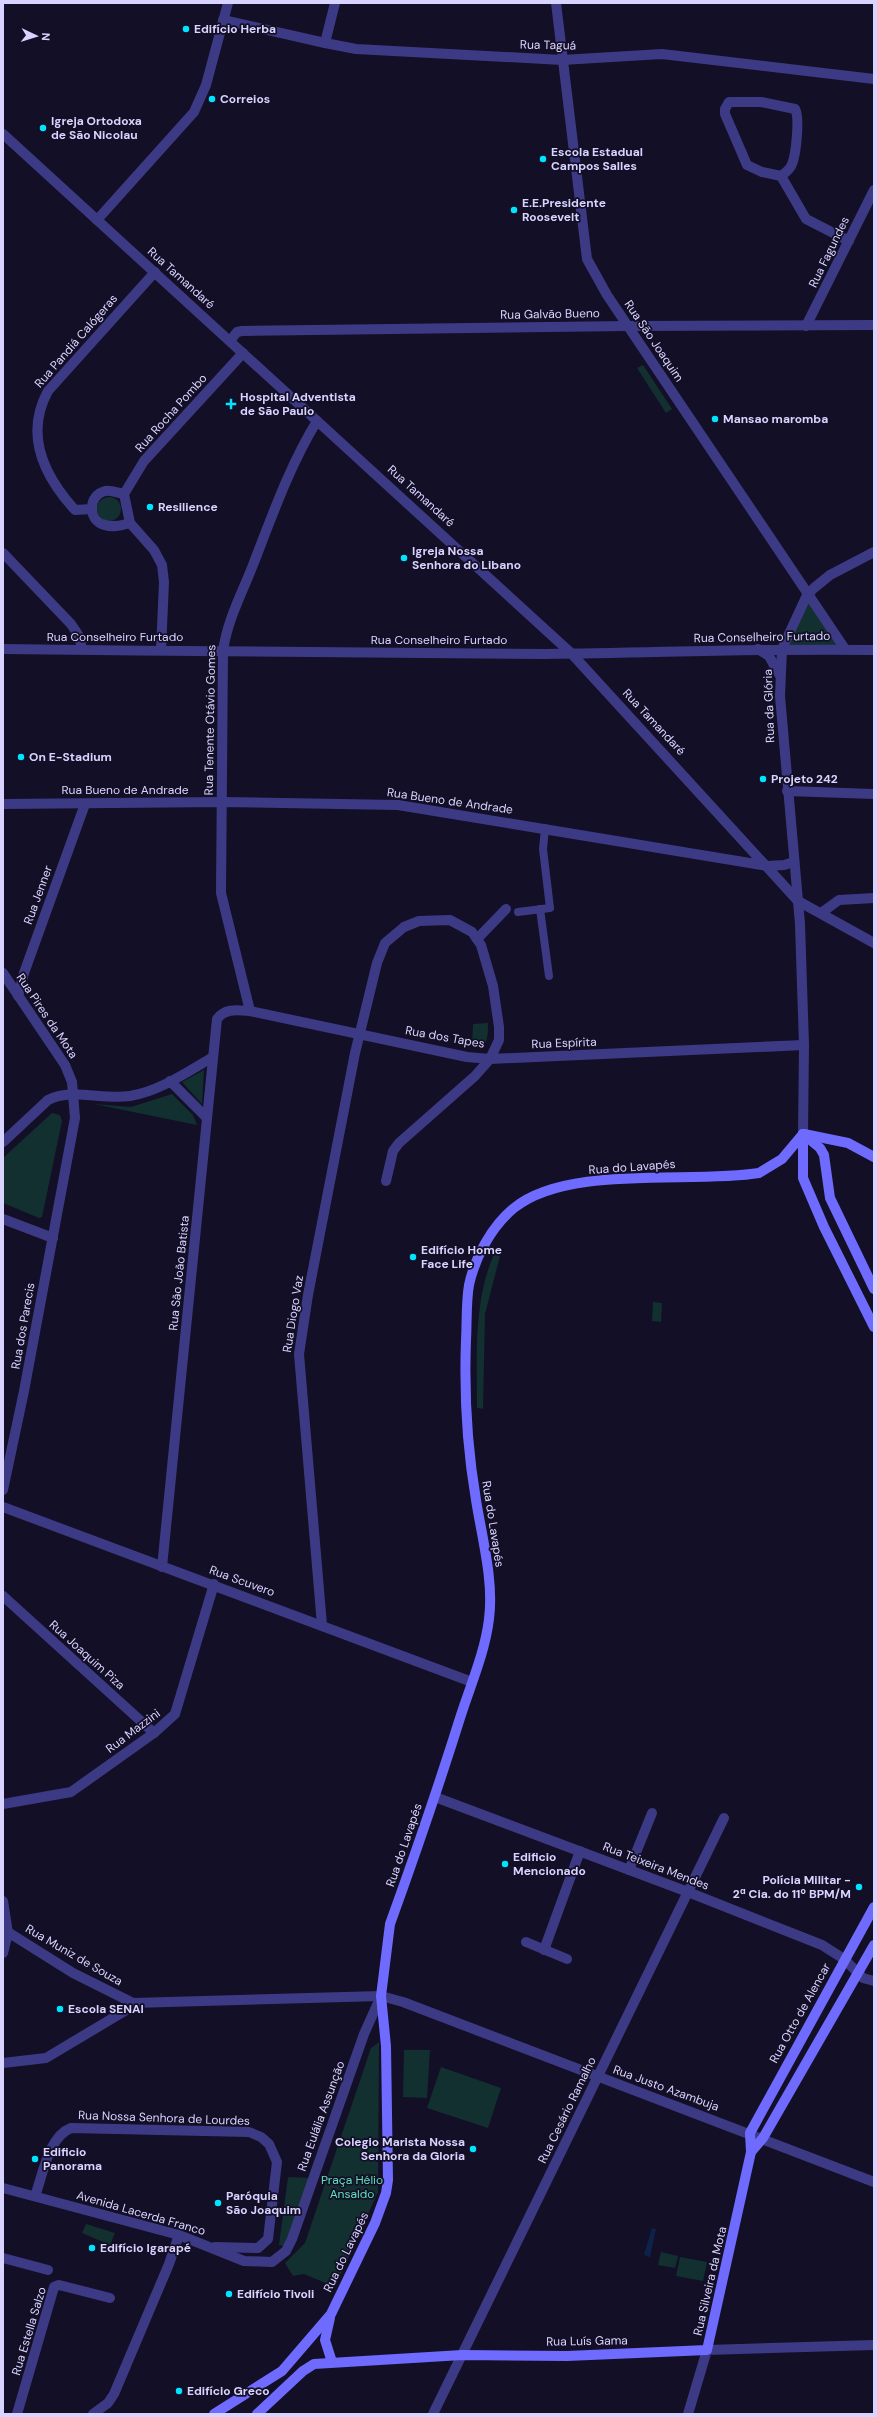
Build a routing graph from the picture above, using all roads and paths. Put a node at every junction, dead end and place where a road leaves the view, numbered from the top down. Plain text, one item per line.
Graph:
1 (228, 3) edge
2 (335, 3) edge
3 (556, 3) edge
4 (223, 20) junction
5 (325, 44) junction
6 (562, 60) junction
7 (874, 79) edge
8 (3, 134) edge
9 (781, 176) junction
10 (874, 190) edge
11 (97, 220) junction
12 (849, 241) junction
13 (155, 272) junction
14 (874, 325) edge
15 (628, 326) junction
16 (806, 326) junction
17 (230, 341) junction
18 (243, 353) junction
19 (317, 421) junction
20 (124, 494) junction
21 (92, 509) junction
22 (130, 523) junction
23 (874, 552) edge
24 (3, 553) edge
25 (807, 595) junction
26 (3, 649) edge
27 (82, 649) junction
28 (758, 649) junction
29 (782, 649) junction
30 (161, 650) junction
31 (223, 650) junction
32 (845, 650) junction
33 (874, 650) edge
34 (571, 653) junction
35 (780, 677) junction
36 (787, 791) junction
37 (874, 794) edge
38 (221, 802) junction
39 (3, 804) edge
40 (85, 804) junction
41 (545, 828) junction
42 (794, 862) junction
43 (768, 866) junction
44 (874, 898) edge
45 (798, 901) junction
46 (506, 909) dead end
47 (540, 909) junction
48 (518, 912) dead end
49 (818, 912) junction
50 (800, 924) junction
51 (477, 939) junction
52 (874, 943) edge
53 (24, 973) junction
54 (3, 974) edge
55 (549, 976) dead end
56 (18, 996) junction
57 (250, 1011) junction
58 (359, 1034) junction
59 (804, 1045) junction
60 (213, 1057) junction
61 (490, 1059) junction
62 (170, 1080) junction
63 (74, 1095) junction
64 (207, 1118) junction
65 (802, 1134) junction
66 (3, 1142) edge
67 (874, 1157) edge
68 (386, 1181) dead end
69 (3, 1219) edge
70 (52, 1238) junction
71 (874, 1289) edge
72 (873, 1324) edge
73 (3, 1490) edge
74 (3, 1507) edge
75 (162, 1567) junction
76 (214, 1584) junction
77 (3, 1596) edge
78 (322, 1625) junction
79 (472, 1682) junction
80 (154, 1733) junction
81 (435, 1797) junction
82 (3, 1804) edge
83 (652, 1812) dead end
84 (724, 1818) dead end
85 (580, 1851) junction
86 (630, 1870) junction
87 (688, 1892) junction
88 (3, 1901) edge
89 (874, 1907) edge
90 (6, 1931) edge
91 (526, 1942) dead end
92 (874, 1945) edge
93 (544, 1950) junction
94 (3, 1953) edge
95 (567, 1959) dead end
96 (844, 1959) junction
97 (859, 1974) junction
98 (874, 1981) edge
99 (381, 1996) junction
100 (133, 2003) junction
101 (3, 2063) edge
102 (598, 2076) junction
103 (750, 2133) junction
104 (763, 2138) junction
105 (751, 2152) junction
106 (874, 2182) edge
107 (3, 2188) edge
108 (35, 2196) junction
109 (179, 2236) junction
110 (209, 2247) junction
111 (3, 2258) edge
112 (272, 2262) joint
113 (48, 2270) dead end
114 (110, 2298) dead end
115 (330, 2314) junction
116 (874, 2345) edge
117 (707, 2350) junction
118 (462, 2355) junction
119 (332, 2362) junction
120 (17, 2414) edge
121 (93, 2414) edge
122 (214, 2414) edge
123 (257, 2414) edge
124 (433, 2414) edge
125 (688, 2414) edge

1 - 4 street
2 - 5 street
3 - 6 street, Rua São Joaquim
4 - 5 street, Rua Taguá
4 - 11 street
5 - 6 street, Rua Taguá
6 - 7 street, Rua Taguá
6 - 15 street, Rua São Joaquim
8 - 11 street, Rua Tamandaré
9 - 9 street
9 - 12 street
10 - 12 street, Rua Fagundes
11 - 13 street, Rua Tamandaré
12 - 16 street, Rua Fagundes
13 - 17 street, Rua Tamandaré
13 - 21 street, Rua Pandiá Calógeras
14 - 16 street, Rua Galvão Bueno
15 - 16 street, Rua Galvão Bueno
15 - 17 street, Rua Galvão Bueno
15 - 25 street, Rua São Joaquim
17 - 18 street, Rua Tamandaré
18 - 19 street, Rua Tamandaré
18 - 20 street, Rua Rocha Pombo
19 - 31 street, Rua Tenente Otávio Gomes
19 - 34 street, Rua Tamandaré
20 - 21 street
20 - 22 street
21 - 22 street
22 - 30 street
23 - 25 street, Rua da Glória
24 - 27 street
25 - 29 street, Rua da Glória
25 - 32 street, Rua São Joaquim
26 - 27 street, Rua Conselheiro Furtado
27 - 30 street, Rua Conselheiro Furtado
28 - 29 street, Rua Conselheiro Furtado
28 - 34 street, Rua Conselheiro Furtado
28 - 35 street
29 - 32 street, Rua Conselheiro Furtado
29 - 35 street, Rua da Glória
30 - 31 street, Rua Conselheiro Furtado
31 - 34 street, Rua Conselheiro Furtado
31 - 38 street, Rua Tenente Otávio Gomes
32 - 33 street, Rua Conselheiro Furtado
34 - 43 street, Rua Tamandaré
35 - 36 street, Rua da Glória
36 - 37 street
36 - 42 street, Rua da Glória
38 - 40 street, Rua Bueno de Andrade
38 - 41 street, Rua Bueno de Andrade
38 - 57 street, Rua Tenente Otávio Gomes
39 - 40 street, Rua Bueno de Andrade
40 - 53 street, Rua Jenner
41 - 43 street, Rua Bueno de Andrade
41 - 47 street
42 - 43 street, Rua Bueno de Andrade
42 - 45 street, Rua da Glória
43 - 45 street, Rua Tamandaré
44 - 49 street
45 - 49 street
45 - 50 street
46 - 51 street
47 - 48 street
47 - 55 street
49 - 50 street
49 - 52 street
50 - 59 street
51 - 58 street, Rua dos Tapes
51 - 61 street, Rua dos Tapes
53 - 54 street, Rua Pires da Mota
53 - 56 street, Rua Jenner
54 - 56 street, Rua Pires da Mota
56 - 63 street, Rua Pires da Mota
57 - 58 street, Rua São João Batista
57 - 60 street, Rua São João Batista
58 - 61 street, Rua dos Tapes
58 - 78 street, Rua Diogo Vaz
59 - 61 street, Rua Espírita
59 - 65 street
60 - 62 street
60 - 64 street, Rua São João Batista
61 - 68 street
62 - 63 street
62 - 64 street
63 - 66 street
63 - 70 street, Rua Pires da Mota
64 - 75 street, Rua São João Batista
65 - 67 main road
65 - 71 main road
65 - 72 main road
65 - 79 main road, Rua do Lavapés
69 - 70 street
70 - 73 street, Rua dos Parecis
74 - 75 street, Rua Scuvero
75 - 76 street, Rua Scuvero
76 - 78 street, Rua Scuvero
76 - 80 street, Rua Mazzini
77 - 80 street, Rua Joaquim Piza
78 - 79 street, Rua Scuvero
79 - 81 main road, Rua do Lavapés
80 - 82 street, Rua Mazzini
81 - 85 street, Rua Teixeira Mendes
81 - 99 main road, Rua do Lavapés
83 - 86 street
84 - 87 street, Rua Cesário Ramalho
85 - 86 street, Rua Teixeira Mendes
85 - 93 street
86 - 87 street, Rua Teixeira Mendes
87 - 96 street, Rua Teixeira Mendes
87 - 102 street, Rua Cesário Ramalho
88 - 90 street
89 - 96 main road, Rua Otto de Alencar
90 - 94 street
90 - 100 street, Rua Muniz de Souza
91 - 93 street
92 - 97 main road
93 - 95 street
96 - 97 street, Rua Teixeira Mendes
96 - 103 main road, Rua Otto de Alencar
97 - 98 street, Rua Teixeira Mendes
97 - 104 main road
99 - 100 street
99 - 102 street, Rua Justo Azambuja
99 - 112 street, Rua Eulália Assunção
99 - 115 main road, Rua do Lavapés
100 - 101 street
102 - 103 street, Rua Justo Azambuja
102 - 118 street, Rua Cesário Ramalho
103 - 104 street, Rua Justo Azambuja
103 - 105 main road, Rua Silveira da Mota
104 - 105 main road, Rua Silveira da Mota
104 - 106 street, Rua Justo Azambuja
105 - 117 main road, Rua Silveira da Mota
107 - 108 street, Avenida Lacerda Franco
108 - 109 street, Avenida Lacerda Franco
108 - 110 street, Rua Nossa Senhora de Lourdes
109 - 110 street, Avenida Lacerda Franco
109 - 121 street
110 - 112 street, Avenida Lacerda Franco
111 - 113 street
114 - 120 street, Rua Estella Salzo
115 - 119 main road
115 - 122 main road, Rua do Lavapés
116 - 117 street, Rua Luís Gama
117 - 118 main road, Rua Luís Gama
117 - 125 street, Rua Silveira da Mota
118 - 119 main road, Rua Luís Gama
118 - 124 street, Rua Cesário Ramalho
119 - 123 main road, Rua Luís Gama

